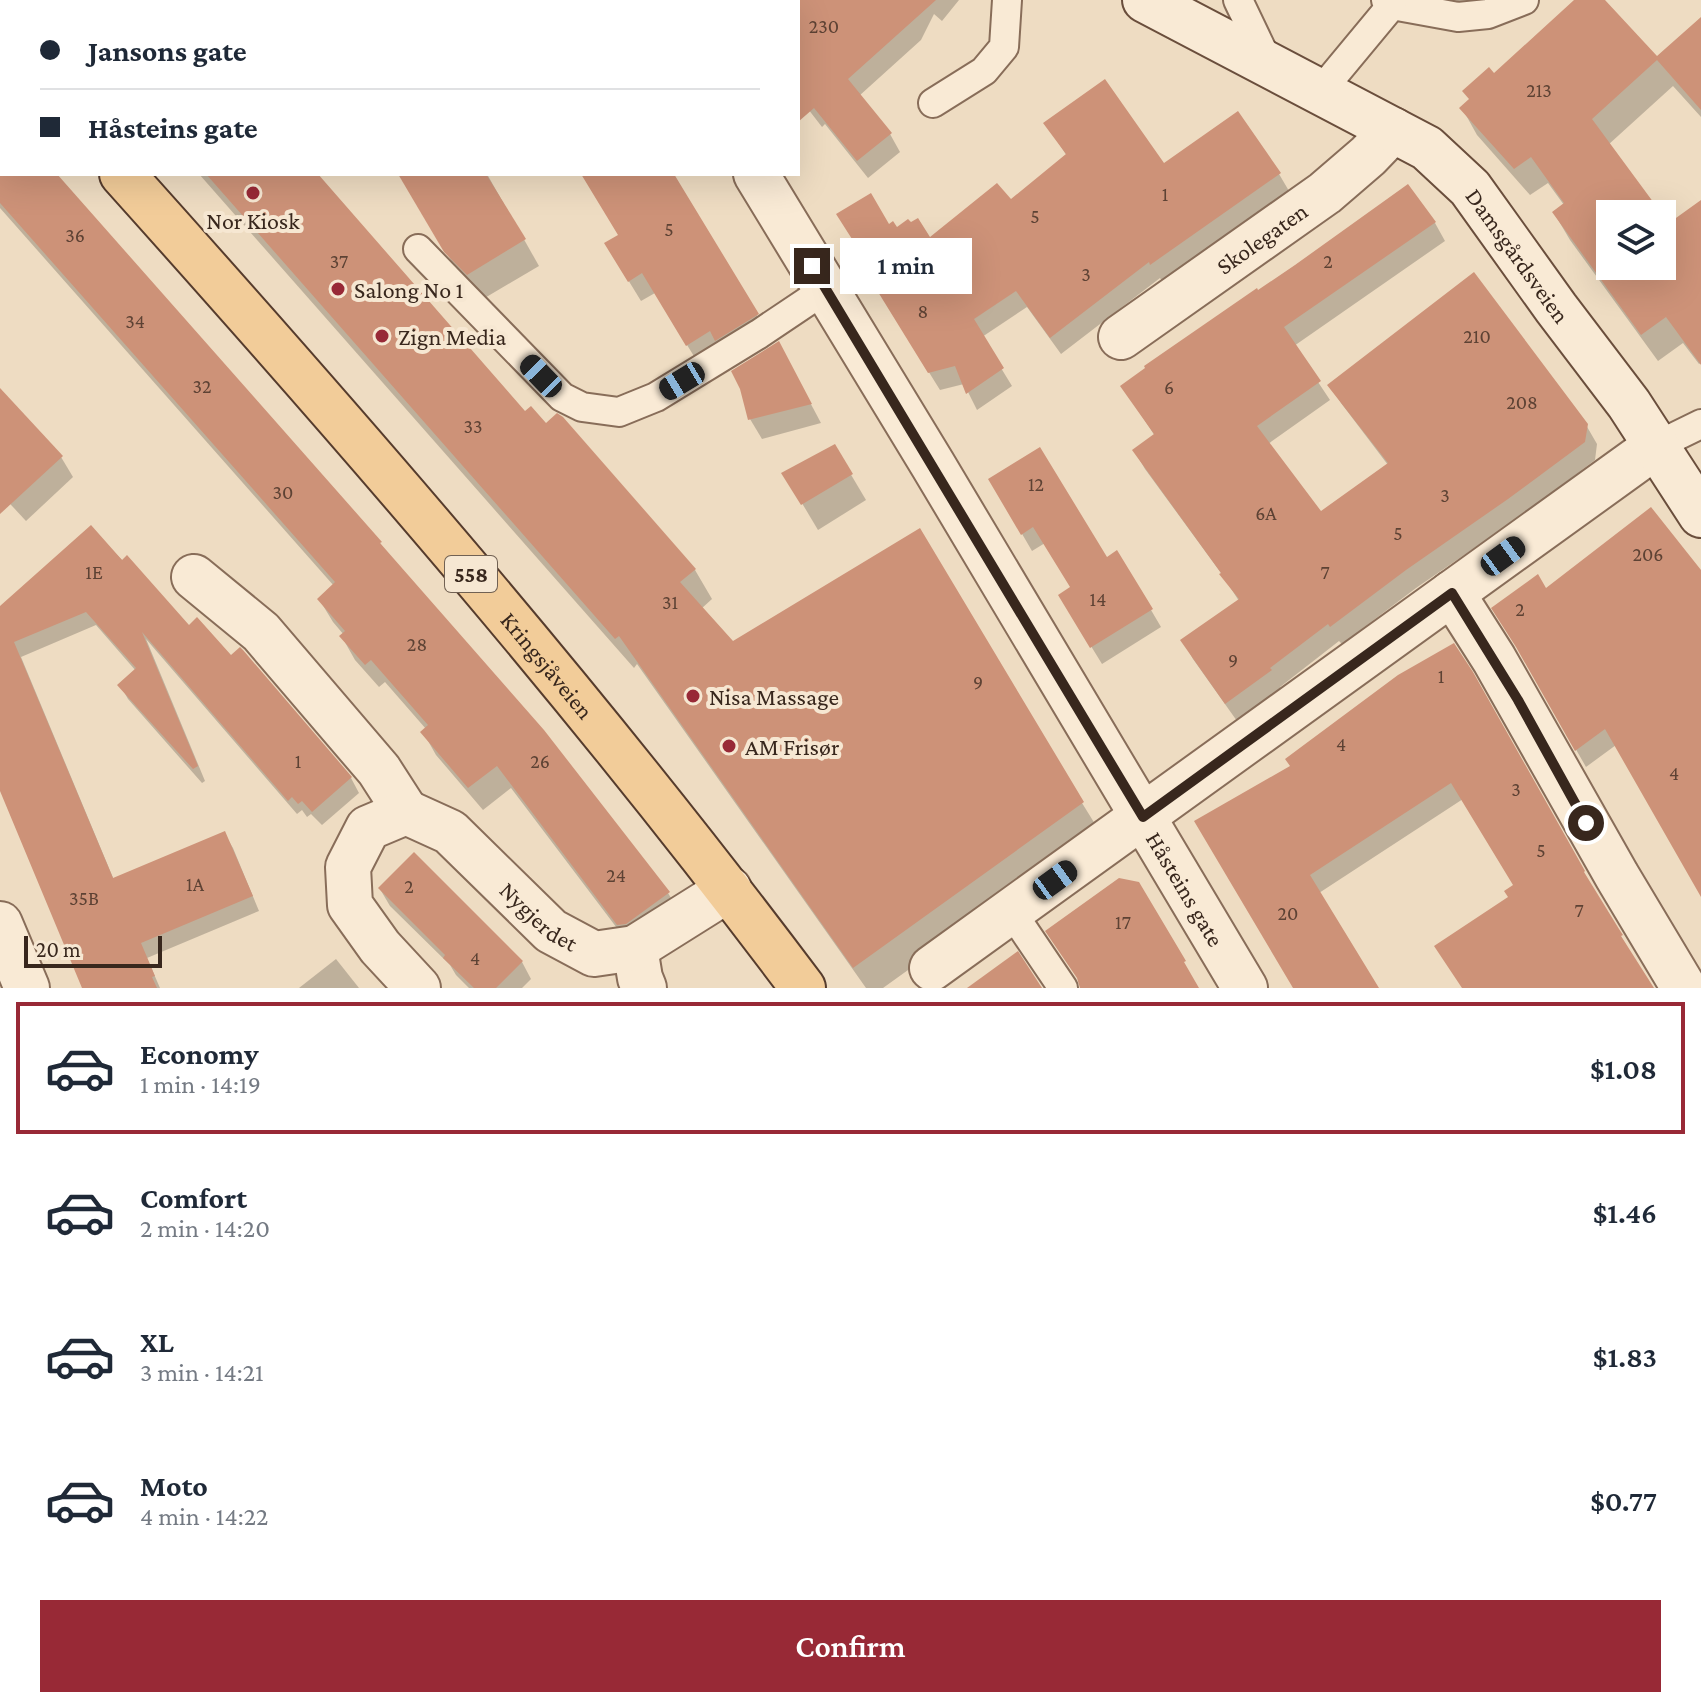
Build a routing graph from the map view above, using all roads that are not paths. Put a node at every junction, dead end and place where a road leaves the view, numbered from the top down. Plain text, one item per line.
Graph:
1 (1007, 0) edge
2 (1145, 0) edge
3 (1238, 0) edge
4 (1524, 0) edge
5 (1389, 2) edge
6 (1270, 66) junction
7 (1319, 93) junction
8 (933, 103) dead end
9 (1393, 130) junction
10 (124, 176) edge
11 (757, 176) edge
12 (418, 249) dead end
13 (826, 289) junction
14 (1121, 337) dead end
15 (1701, 424) edge
16 (1656, 446) junction
17 (1701, 515) edge
18 (194, 577) dead end
19 (1452, 593) junction
20 (406, 812) junction
21 (1143, 817) junction
22 (729, 889) junction
23 (1011, 911) junction
24 (0, 924) edge
25 (639, 968) edge
26 (932, 968) dead end
27 (27, 988) edge
28 (418, 988) edge
29 (803, 988) edge
30 (1063, 988) edge
31 (1245, 988) edge
32 (1684, 988) edge

1 - 8 lane
2 - 6 street, Damsgårdsveien
3 - 6 lane
4 - 5 lane
5 - 7 lane
6 - 7 street, Damsgårdsveien
7 - 9 street, Damsgårdsveien
9 - 14 street, Skolegaten
9 - 16 street, Damsgårdsveien
10 - 22 main road, Kringsjåveien / 558
11 - 13 street, Håsteins gate
12 - 13 lane
13 - 21 street, Håsteins gate
15 - 16 lane
16 - 17 street, Damsgårdsveien
16 - 19 street
18 - 20 street
19 - 21 street
19 - 32 street
20 - 25 street, Nygjerdet
20 - 28 street
21 - 23 street
21 - 31 street, Håsteins gate
22 - 25 street, Nygjerdet
22 - 29 main road, Kringsjåveien / 558
23 - 26 street
23 - 30 lane
24 - 27 street

